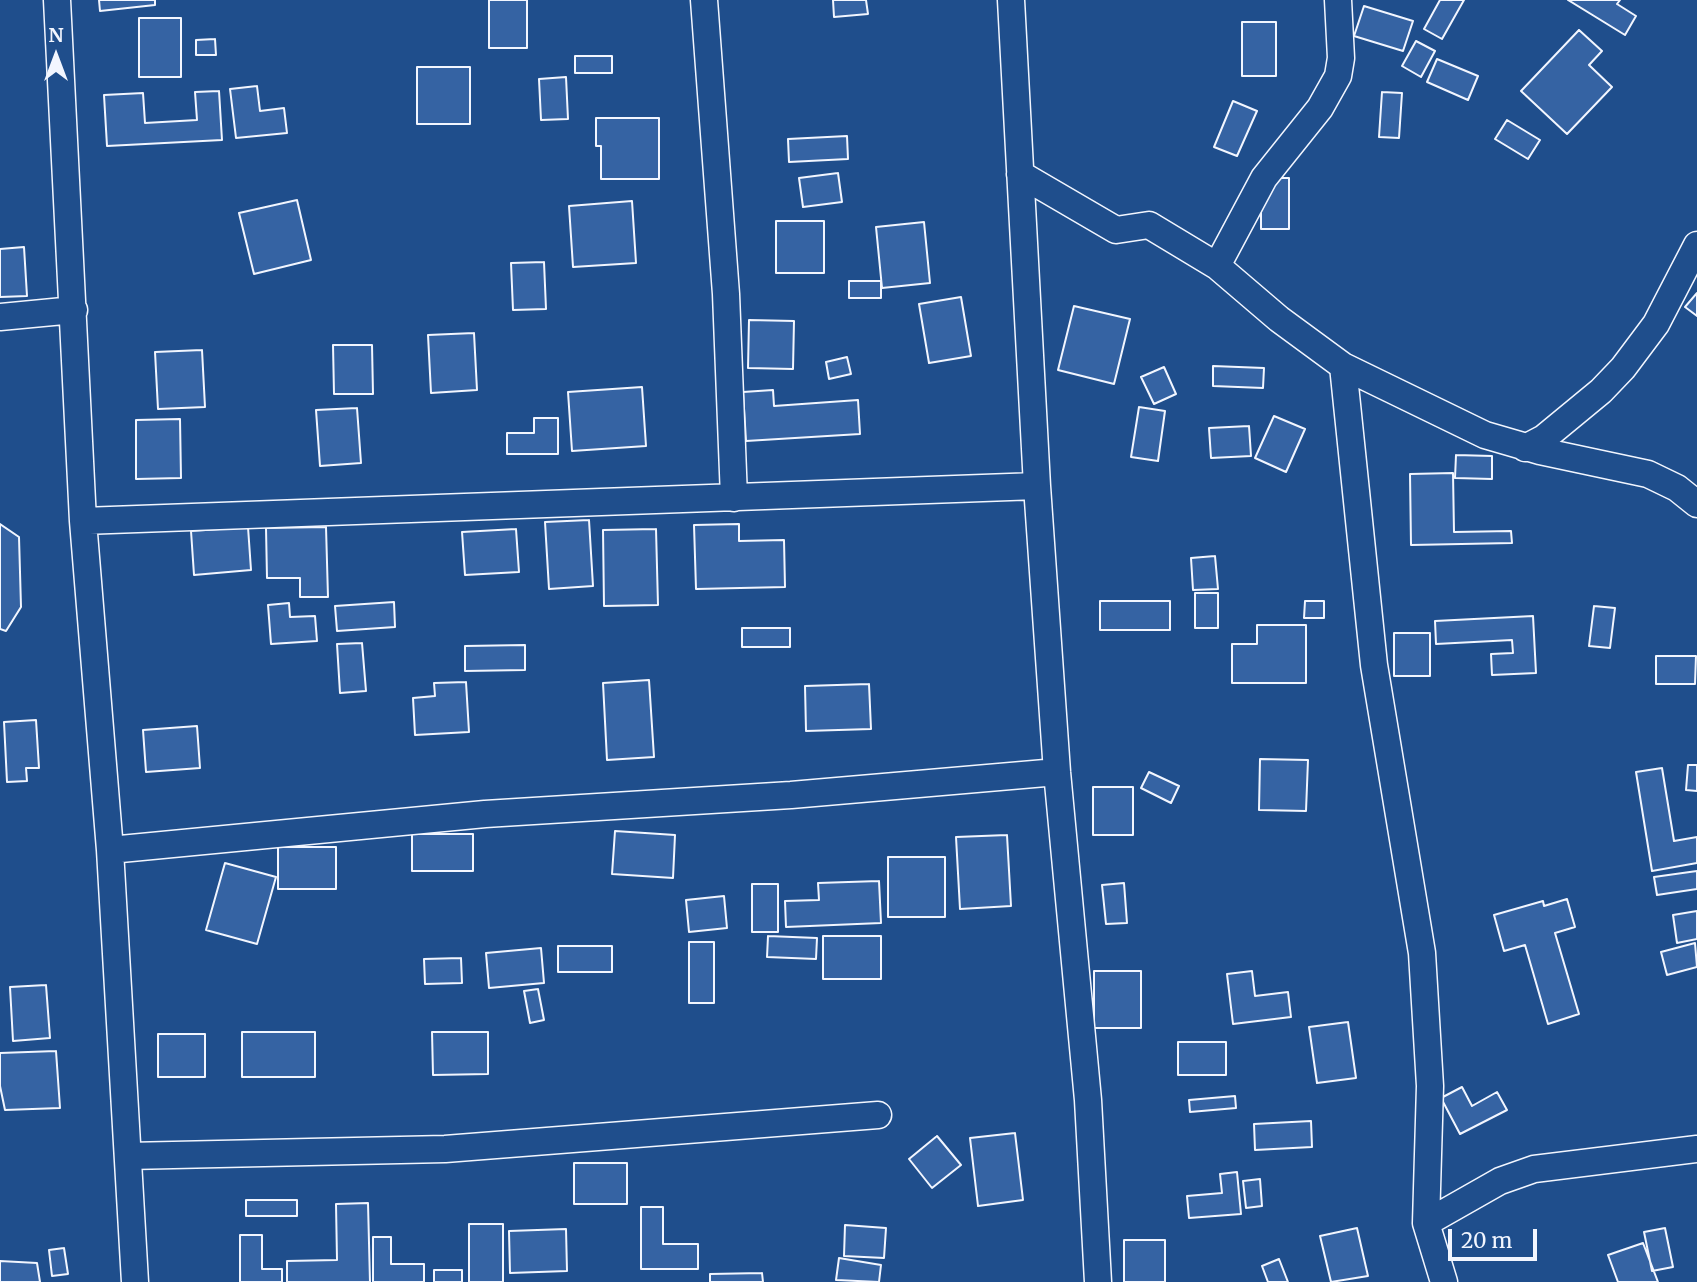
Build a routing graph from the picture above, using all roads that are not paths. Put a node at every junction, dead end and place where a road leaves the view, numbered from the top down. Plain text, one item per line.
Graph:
1 (57, 0) edge
2 (704, 0) edge
3 (1011, 0) edge
4 (1338, 0) edge
5 (1020, 174) junction
6 (1697, 245) edge
7 (1217, 266) junction
8 (74, 310) junction
9 (0, 317) edge
10 (1343, 366) junction
11 (1525, 448) junction
12 (1037, 486) junction
13 (734, 498) junction
14 (1697, 504) edge
15 (83, 521) junction
16 (1057, 772) junction
17 (110, 850) junction
18 (877, 1115) dead end
19 (1697, 1149) edge
20 (128, 1156) junction
21 (1426, 1223) junction
22 (135, 1282) edge
23 (1098, 1282) edge
24 (1444, 1282) edge

1 - 8 street
2 - 13 street
3 - 5 street
4 - 7 street
5 - 7 street
5 - 12 street
6 - 11 street
7 - 10 street
8 - 9 street
8 - 15 street
10 - 11 street
10 - 21 street
11 - 14 street
12 - 13 street
12 - 16 street
13 - 15 street
15 - 17 street
16 - 17 street
16 - 23 street
17 - 20 street
18 - 20 street
19 - 21 street
20 - 22 street
21 - 24 street

